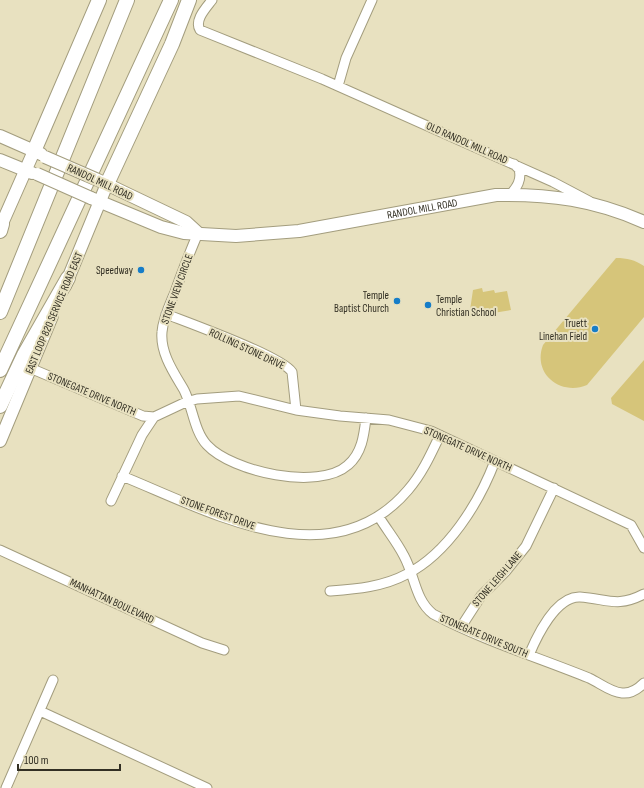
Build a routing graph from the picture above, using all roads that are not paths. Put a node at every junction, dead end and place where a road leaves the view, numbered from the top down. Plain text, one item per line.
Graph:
1 (99, 0) edge
2 (127, 0) edge
3 (171, 0) edge
4 (189, 0) edge
5 (212, 0) edge
6 (372, 0) edge
7 (338, 86) junction
8 (0, 136) edge
9 (39, 154) junction
10 (0, 160) edge
11 (514, 164) junction
12 (25, 170) junction
13 (102, 182) junction
14 (510, 195) junction
15 (95, 200) junction
16 (594, 204) junction
17 (644, 222) edge
18 (1, 228) edge
19 (198, 232) junction
20 (68, 278) junction
21 (0, 312) edge
22 (166, 314) junction
23 (30, 368) junction
24 (0, 370) edge
25 (190, 401) junction
26 (0, 406) edge
27 (296, 410) junction
28 (154, 417) junction
29 (366, 418) junction
30 (440, 435) junction
31 (0, 441) edge
32 (495, 461) junction
33 (122, 476) junction
34 (554, 488) junction
35 (111, 501) dead end
36 (379, 516) junction
37 (644, 548) edge
38 (0, 550) edge
39 (410, 572) junction
40 (330, 592) dead end
41 (644, 594) edge
42 (461, 627) junction
43 (224, 650) dead end
44 (529, 655) junction
45 (53, 680) dead end
46 (642, 685) edge
47 (40, 711) junction
48 (6, 788) edge
49 (207, 788) edge

1 - 9 highway
2 - 21 highway
3 - 24 highway
4 - 13 highway
5 - 7 street, OLD RANDOL MILL ROAD
6 - 7 street
7 - 11 street, OLD RANDOL MILL ROAD
8 - 9 main road, RANDOL MILL ROAD
9 - 12 main road
9 - 13 main road, RANDOL MILL ROAD, bridge
10 - 12 main road, RANDOL MILL ROAD
11 - 14 street
11 - 16 street, OLD RANDOL MILL ROAD
12 - 15 main road, RANDOL MILL ROAD, bridge
12 - 18 main road
13 - 15 main road, EAST LOOP 820 SERVICE ROAD EAST
13 - 19 main road, RANDOL MILL ROAD
14 - 16 main road, RANDOL MILL ROAD
14 - 19 main road, RANDOL MILL ROAD
15 - 19 main road, RANDOL MILL ROAD
15 - 20 main road, EAST LOOP 820 SERVICE ROAD EAST
16 - 17 main road, RANDOL MILL ROAD
19 - 22 street, STONE VIEW CIRCLE
20 - 23 main road, EAST LOOP 820 SERVICE ROAD EAST
20 - 26 highway
22 - 25 street, STONE VIEW CIRCLE
22 - 27 street, ROLLING STONE DRIVE
23 - 28 street, STONEGATE DRIVE NORTH
23 - 31 main road, EAST LOOP 820 SERVICE ROAD EAST
25 - 27 street, STONEGATE DRIVE NORTH
25 - 28 street, STONEGATE DRIVE NORTH
25 - 29 street, STONE VIEW CIRCLE
27 - 29 street, STONEGATE DRIVE NORTH
28 - 33 street
29 - 30 street, STONEGATE DRIVE NORTH
30 - 32 street, STONEGATE DRIVE NORTH
30 - 36 street, STONE FOREST DRIVE
32 - 34 street, STONEGATE DRIVE NORTH
32 - 39 street
33 - 35 street
33 - 36 street, STONE FOREST DRIVE
34 - 37 street, STONEGATE DRIVE NORTH
34 - 42 street, STONE LEIGH LANE
36 - 39 street, STONEGATE DRIVE SOUTH
38 - 43 street, MANHATTAN BOULEVARD
39 - 40 street
39 - 42 street, STONEGATE DRIVE SOUTH
41 - 44 street
42 - 44 street, STONEGATE DRIVE SOUTH
44 - 46 street, STONEGATE DRIVE SOUTH
45 - 47 street
47 - 48 street
47 - 49 street

